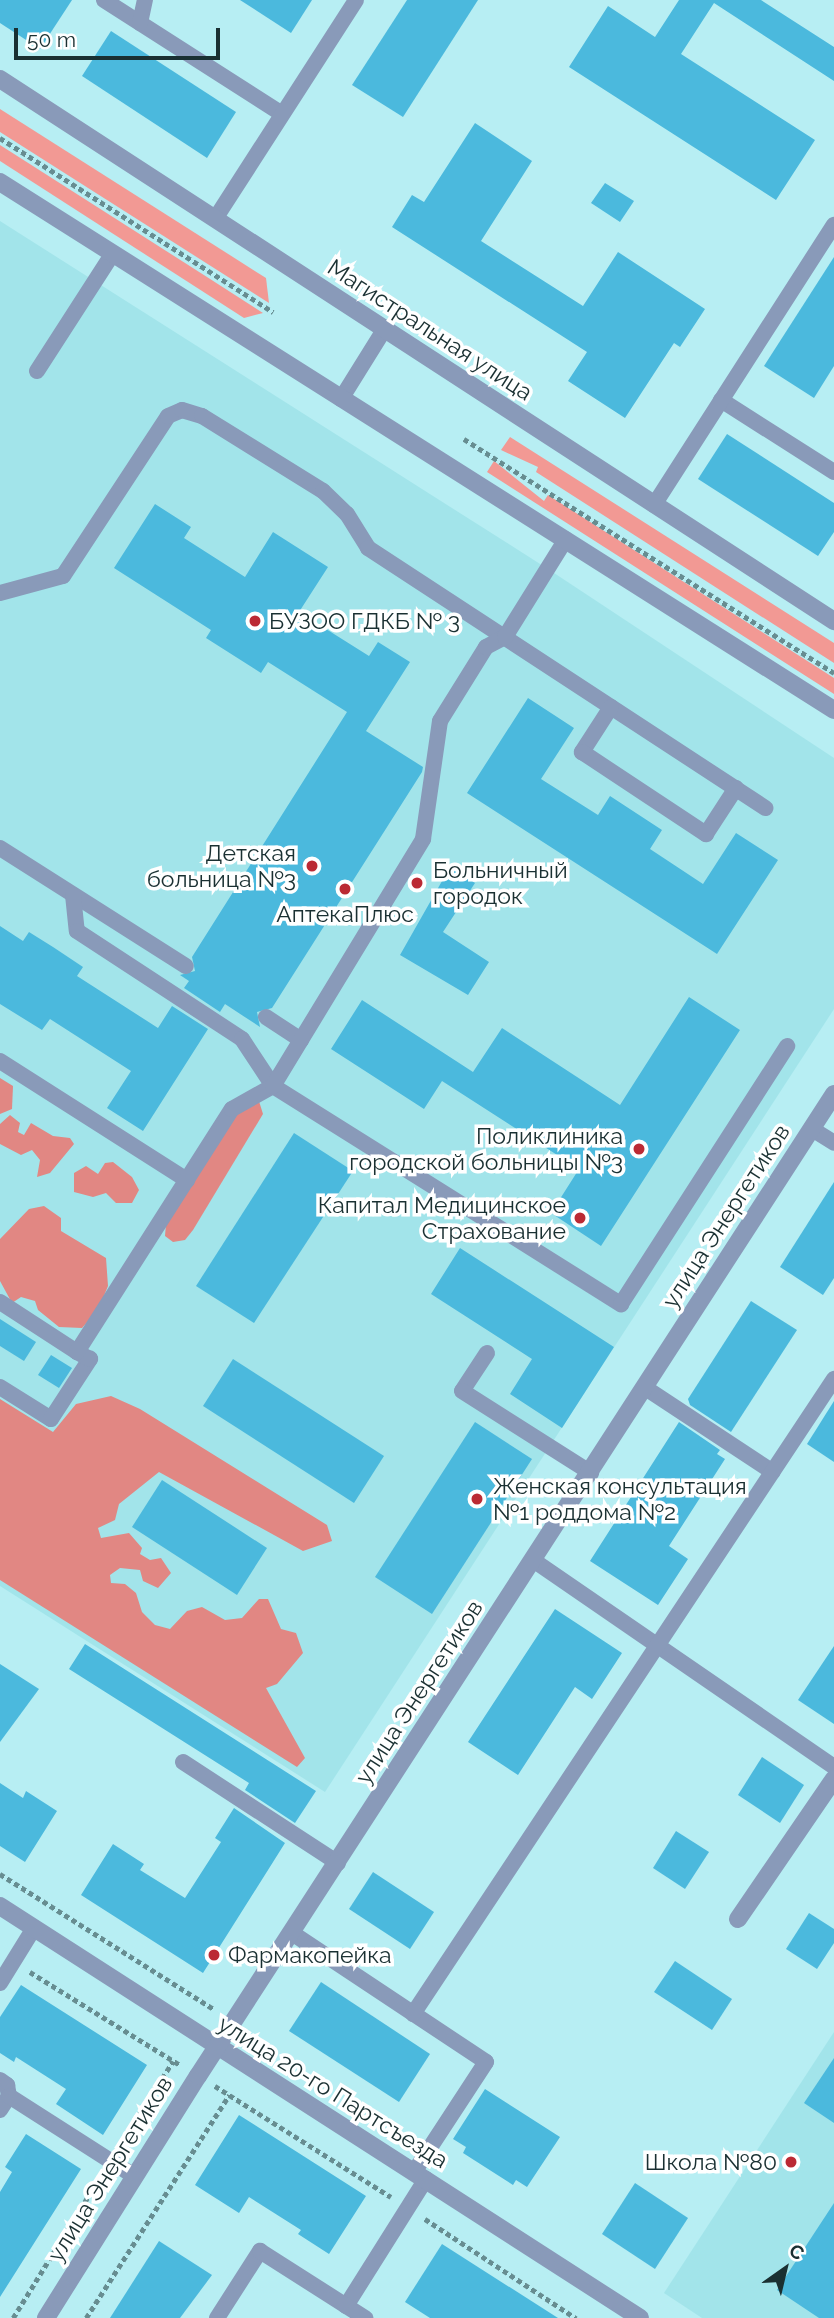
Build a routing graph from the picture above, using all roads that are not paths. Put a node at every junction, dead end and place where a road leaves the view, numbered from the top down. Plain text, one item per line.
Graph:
1 (104, 0) edge
2 (145, 0) edge
3 (356, 0) edge
4 (140, 23) junction
5 (0, 79) edge
6 (282, 114) junction
7 (0, 182) edge
8 (215, 219) junction
9 (834, 225) edge
10 (113, 253) junction
11 (384, 330) junction
12 (37, 371) dead end
13 (341, 399) junction
14 (721, 400) junction
15 (834, 472) edge
16 (654, 505) junction
17 (566, 539) junction
18 (0, 593) edge
19 (834, 621) edge
20 (505, 637) junction
21 (611, 707) junction
22 (834, 710) edge
23 (736, 788) junction
24 (766, 808) dead end
25 (0, 848) edge
26 (73, 895) junction
27 (186, 967) dead end
28 (266, 1017) dead end
29 (301, 1040) junction
30 (787, 1046) dead end
31 (0, 1061) edge
32 (273, 1086) junction
33 (834, 1094) edge
34 (812, 1129) junction
35 (834, 1143) edge
36 (187, 1180) junction
37 (0, 1302) edge
38 (77, 1352) junction
39 (487, 1353) dead end
40 (834, 1379) edge
41 (0, 1387) edge
42 (644, 1387) junction
43 (591, 1472) junction
44 (774, 1472) junction
45 (533, 1560) junction
46 (657, 1643) junction
47 (183, 1762) dead end
48 (834, 1767) edge
49 (834, 1779) edge
50 (338, 1863) junction
51 (0, 1906) edge
52 (738, 1919) dead end
53 (34, 1928) junction
54 (292, 1933) junction
55 (0, 1983) edge
56 (414, 2014) junction
57 (216, 2047) junction
58 (0, 2080) edge
59 (4, 2103) edge
60 (134, 2176) junction
61 (420, 2176) junction
62 (346, 2306) junction
63 (46, 2318) edge
64 (217, 2318) edge
65 (365, 2318) edge
66 (640, 2318) edge

1 - 4 lane
2 - 4 lane
3 - 6 lane
4 - 6 lane
5 - 8 street, Магистральная улица
6 - 8 lane
7 - 10 street
8 - 11 street, Магистральная улица
9 - 14 lane
10 - 12 lane
10 - 13 street
11 - 13 lane
11 - 16 street, Магистральная улица
13 - 17 street
14 - 15 lane
14 - 16 lane
16 - 19 street, Магистральная улица
17 - 20 lane
17 - 22 street
18 - 20 lane
20 - 21 lane
20 - 29 lane
21 - 23 lane
21 - 23 lane
23 - 24 lane
25 - 26 lane
26 - 27 lane
26 - 32 lane
28 - 29 lane
29 - 32 lane
30 - 32 lane
31 - 36 lane
32 - 36 lane
33 - 34 street, улица Энергетиков
34 - 35 lane
34 - 42 street, улица Энергетиков
36 - 38 lane
37 - 38 lane
38 - 41 lane
39 - 43 lane
40 - 44 lane
42 - 43 street, улица Энергетиков
42 - 44 lane
43 - 45 street, улица Энергетиков
44 - 46 lane
45 - 46 lane
45 - 50 street, улица Энергетиков
46 - 48 lane
46 - 56 lane
47 - 50 lane
49 - 52 street
50 - 54 street, улица Энергетиков
51 - 53 street, улица 20-го Партсъезда
53 - 55 lane
53 - 57 street, улица 20-го Партсъезда
54 - 56 lane
54 - 57 street, улица Энергетиков
56 - 61 lane
57 - 60 street, улица Энергетиков
57 - 61 street, улица 20-го Партсъезда
58 - 59 lane
59 - 60 lane
60 - 63 street, улица Энергетиков
61 - 62 lane
61 - 66 street, улица 20-го Партсъезда
62 - 64 lane
62 - 65 lane

